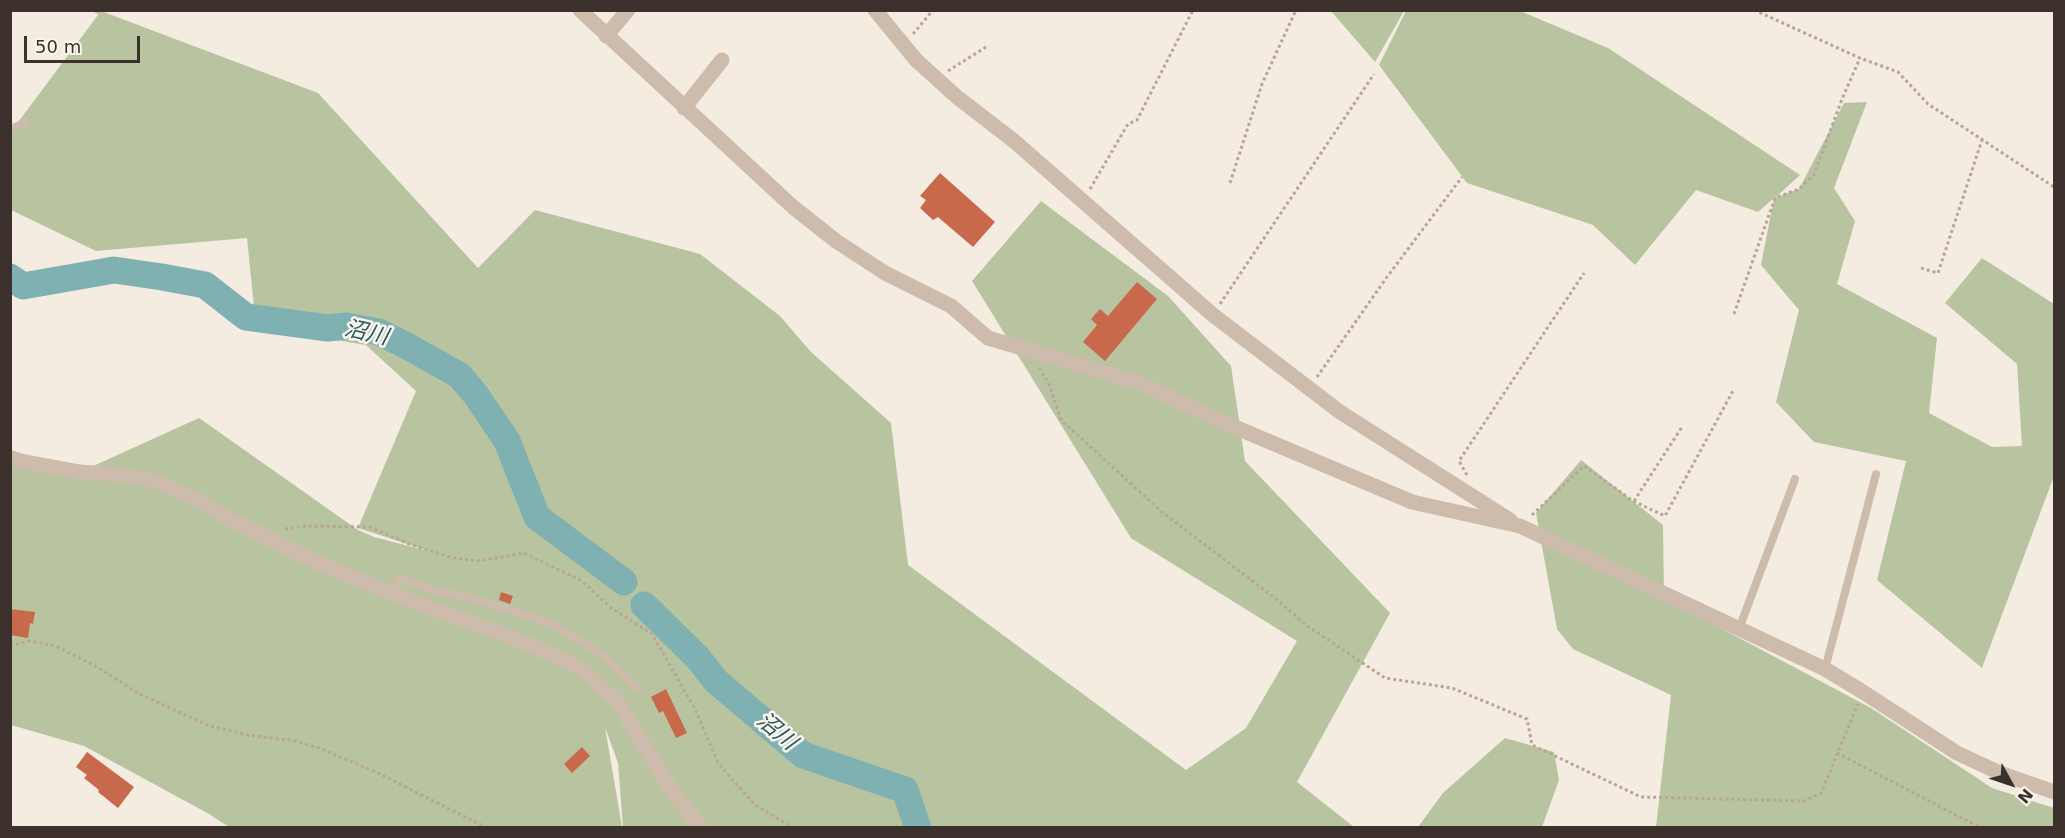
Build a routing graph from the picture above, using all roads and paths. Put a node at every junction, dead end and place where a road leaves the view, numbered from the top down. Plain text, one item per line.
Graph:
1 (580, 10) edge
2 (628, 10) edge
3 (875, 10) edge
4 (933, 10) edge
5 (1193, 10) edge
6 (1296, 10) edge
7 (1754, 10) edge
8 (606, 36) junction
9 (903, 45) junction
10 (986, 47) dead end
11 (1860, 58) junction
12 (722, 60) dead end
13 (1374, 74) dead end
14 (936, 78) junction
15 (684, 108) junction
16 (25, 122) dead end
17 (10, 130) edge
18 (1982, 140) junction
19 (1462, 177) dead end
20 (1230, 183) dead end
21 (2055, 187) edge
22 (1083, 201) junction
23 (1921, 268) dead end
24 (1584, 273) dead end
25 (1734, 314) dead end
26 (1213, 315) junction
27 (1027, 350) junction
28 (1309, 389) junction
29 (1734, 389) dead end
30 (1682, 427) dead end
31 (10, 459) edge
32 (1876, 474) dead end
33 (1795, 479) dead end
34 (1478, 499) junction
35 (1634, 501) junction
36 (1520, 526) junction
37 (389, 592) junction
38 (1738, 629) junction
39 (10, 646) edge
40 (1825, 669) junction
41 (639, 689) dead end
42 (1863, 692) junction
43 (1837, 753) junction
44 (2055, 792) edge
45 (487, 828) edge
46 (701, 828) edge
47 (1981, 828) edge

1 - 8 street
2 - 8 street
3 - 9 street
4 - 9 path
5 - 22 path
6 - 20 path
7 - 11 path
8 - 15 street
9 - 14 street
10 - 14 path
11 - 18 path
11 - 25 path
12 - 15 street
13 - 26 path
14 - 22 street
15 - 27 street
16 - 17 lane
18 - 21 path
18 - 23 path
19 - 28 path
22 - 26 street
24 - 34 path
26 - 28 street
27 - 36 street
27 - 43 path
28 - 34 street
29 - 35 path
30 - 35 path
31 - 37 street
32 - 40 lane
33 - 38 lane
34 - 36 street
35 - 36 path
36 - 38 street
37 - 41 lane
37 - 46 street
38 - 40 street
39 - 45 path
40 - 42 street
42 - 43 path
42 - 44 street
43 - 47 path

